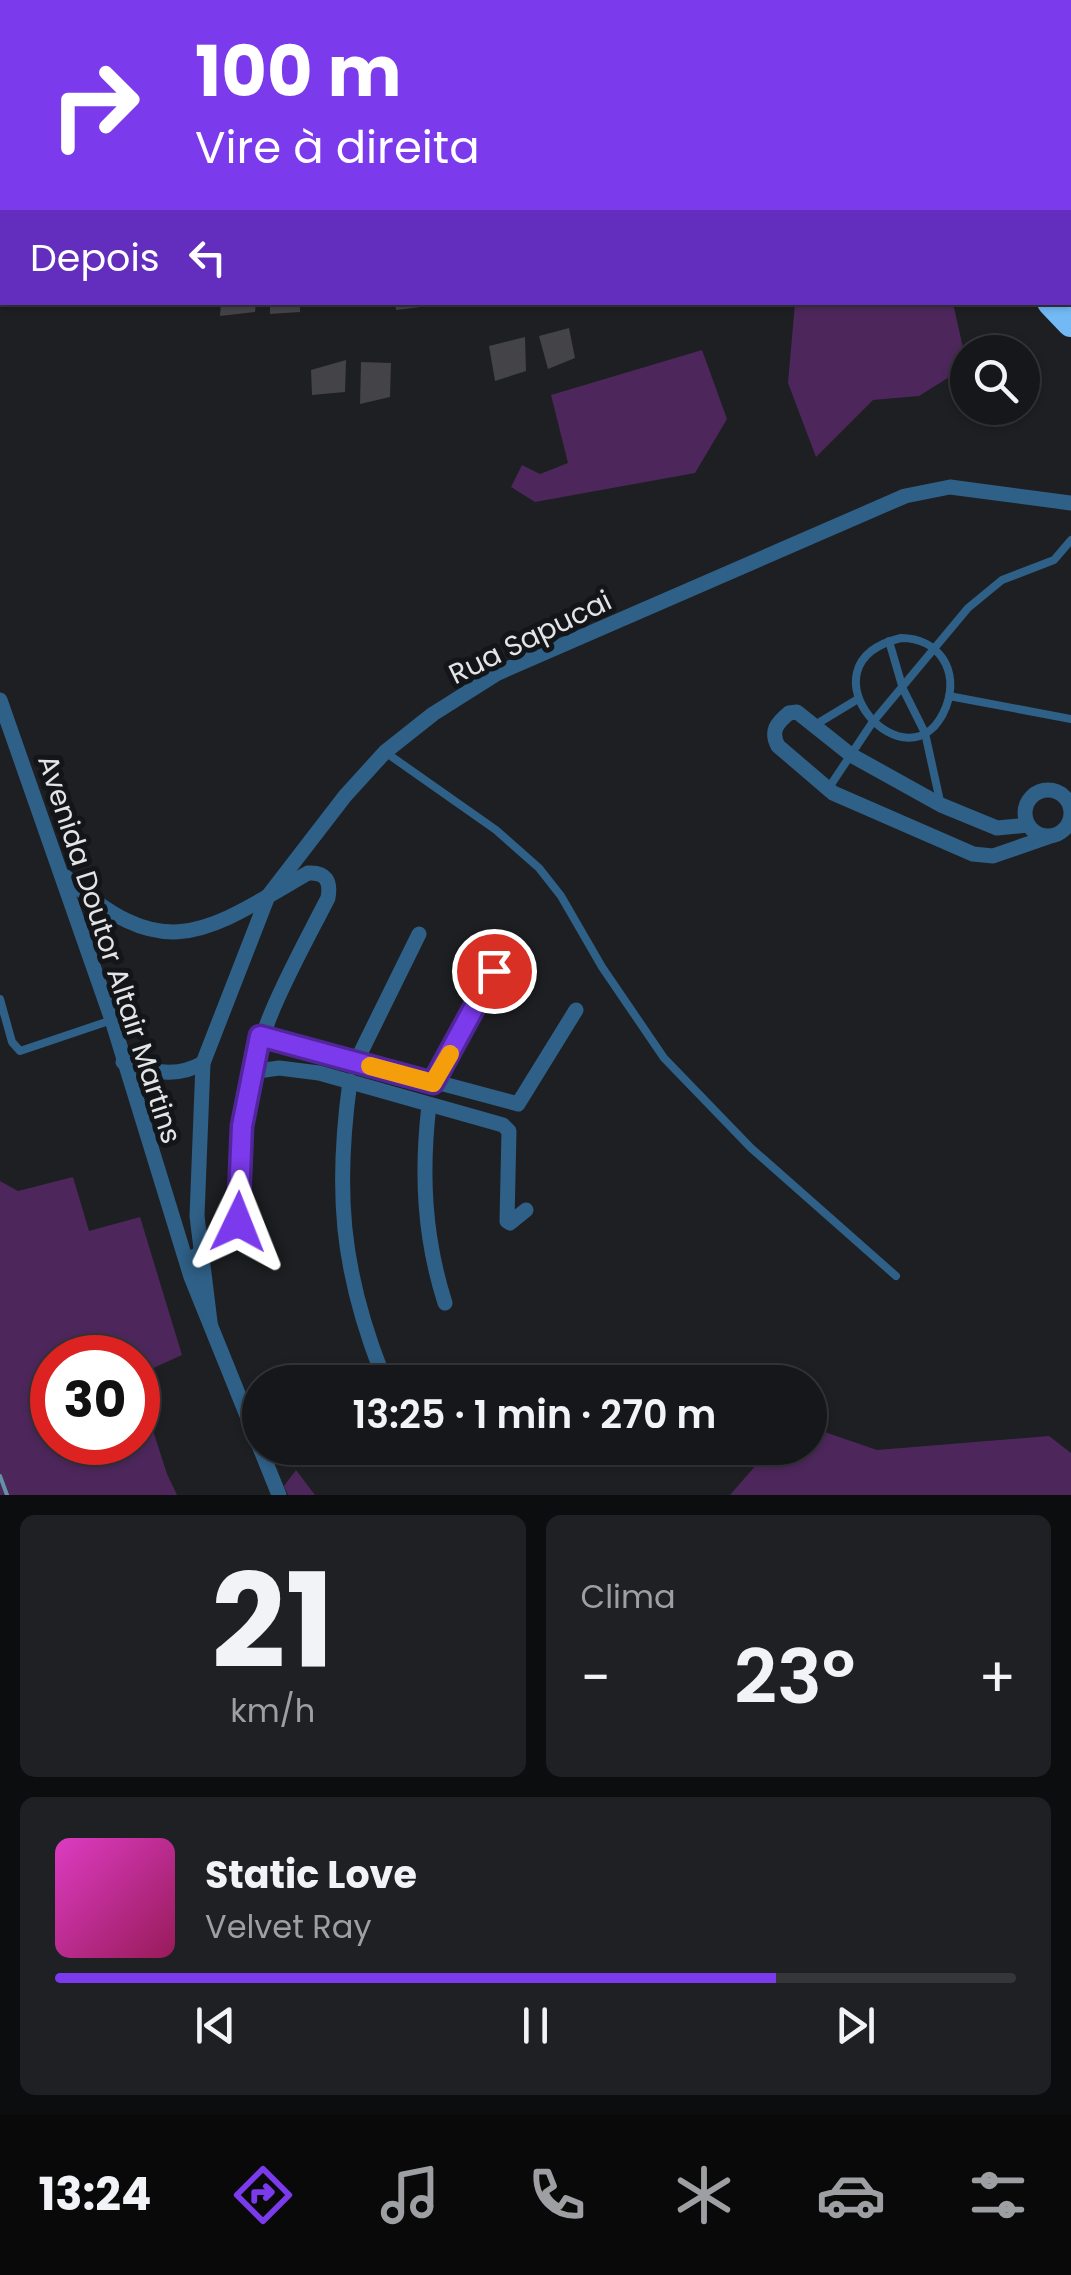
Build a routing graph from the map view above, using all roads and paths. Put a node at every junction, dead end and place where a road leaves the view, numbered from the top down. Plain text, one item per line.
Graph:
1 (1071, 503) edge
2 (1071, 540) edge
3 (889, 641) junction
4 (936, 647) junction
5 (903, 690) junction
6 (949, 696) junction
7 (858, 699) junction
8 (0, 700) edge
9 (1071, 719) edge
10 (872, 724) junction
11 (816, 725) junction
12 (924, 733) junction
13 (385, 752) junction
14 (851, 755) junction
15 (828, 789) junction
16 (941, 805) junction
17 (1028, 825) junction
18 (1048, 836) junction
19 (63, 874) junction
20 (268, 896) junction
21 (419, 934) dead end
22 (494, 971) dead end
23 (0, 999) edge
24 (576, 1010) dead end
25 (112, 1020) junction
26 (260, 1036) junction
27 (123, 1062) junction
28 (356, 1062) junction
29 (203, 1064) junction
30 (251, 1072) junction
31 (350, 1081) junction
32 (433, 1083) junction
33 (429, 1105) junction
34 (526, 1210) dead end
35 (192, 1257) junction
36 (896, 1276) dead end
37 (445, 1303) dead end
38 (379, 1365) edge
39 (279, 1495) edge

1 - 13 street, Rua Sapucai
2 - 4 lane
3 - 4 lane
3 - 5 lane
3 - 7 lane
4 - 5 lane
4 - 6 lane
5 - 10 lane
5 - 12 lane
6 - 9 lane
6 - 12 lane
7 - 10 lane
7 - 11 lane
8 - 19 street, Avenida Doutor Altair Martins
10 - 12 lane
10 - 14 lane
11 - 14 street
11 - 15 street
12 - 16 lane
13 - 20 street, Rua Sapucai
13 - 36 lane
14 - 15 lane
14 - 16 street
15 - 18 street
16 - 17 street
17 - 18 street
17 - 18 street
19 - 20 street
19 - 25 street, Avenida Doutor Altair Martins
20 - 26 street
20 - 29 street, Rua Sapucai
21 - 28 street
22 - 32 street
23 - 25 lane
24 - 32 street
25 - 27 street, Avenida Doutor Altair Martins
26 - 28 street
26 - 30 street
27 - 29 street
27 - 35 street, Avenida Doutor Altair Martins
28 - 32 street
29 - 35 street, Rua Sapucai
30 - 31 street
30 - 35 street
31 - 33 street
31 - 38 street
33 - 34 street
33 - 37 street
35 - 39 street, Avenida Doutor Altair Martins

